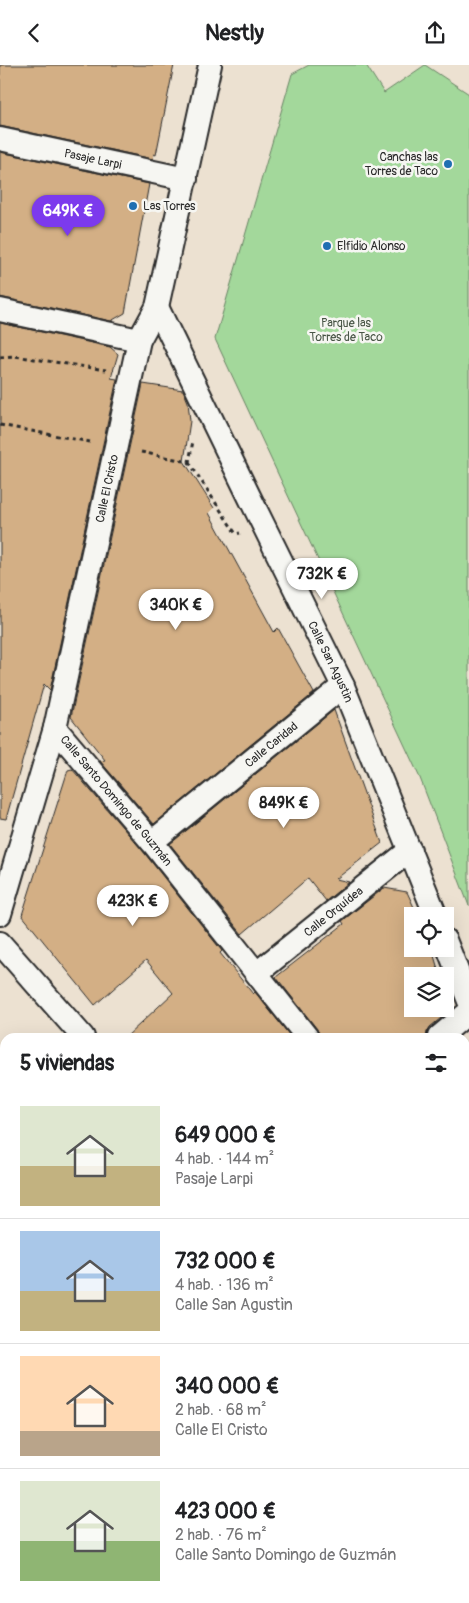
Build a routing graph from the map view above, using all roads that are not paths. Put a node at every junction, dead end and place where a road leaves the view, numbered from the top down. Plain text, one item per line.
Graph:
1 (210, 65) edge
2 (0, 139) edge
3 (186, 179) junction
4 (157, 307) junction
5 (0, 310) edge
6 (139, 340) junction
7 (343, 686) junction
8 (55, 728) junction
9 (152, 842) junction
10 (410, 850) junction
11 (432, 907) edge
12 (0, 914) edge
13 (0, 943) edge
14 (452, 957) edge
15 (257, 973) junction
16 (469, 1001) edge
17 (469, 1012) edge
18 (79, 1033) edge
19 (304, 1033) edge
20 (444, 1033) edge

1 - 3 street, Calle El Cristo
2 - 3 street, Pasaje Larpi
3 - 4 street, Calle El Cristo
4 - 6 street, Calle El Cristo
4 - 7 street, Calle San Agustìn
5 - 6 street
6 - 8 street, Calle El Cristo
7 - 9 street, Calle Caridad
7 - 10 street, Calle San Agustìn
8 - 9 street, Calle Santo Domingo de Guzmán
8 - 12 street, Calle El Cristo
9 - 15 street, Calle Santo Domingo de Guzmán
10 - 11 street, Calle San Agustìn
10 - 15 street, Calle Orquídea
13 - 18 street
14 - 16 street
15 - 19 street, Calle Santo Domingo de Guzmán
17 - 20 street

